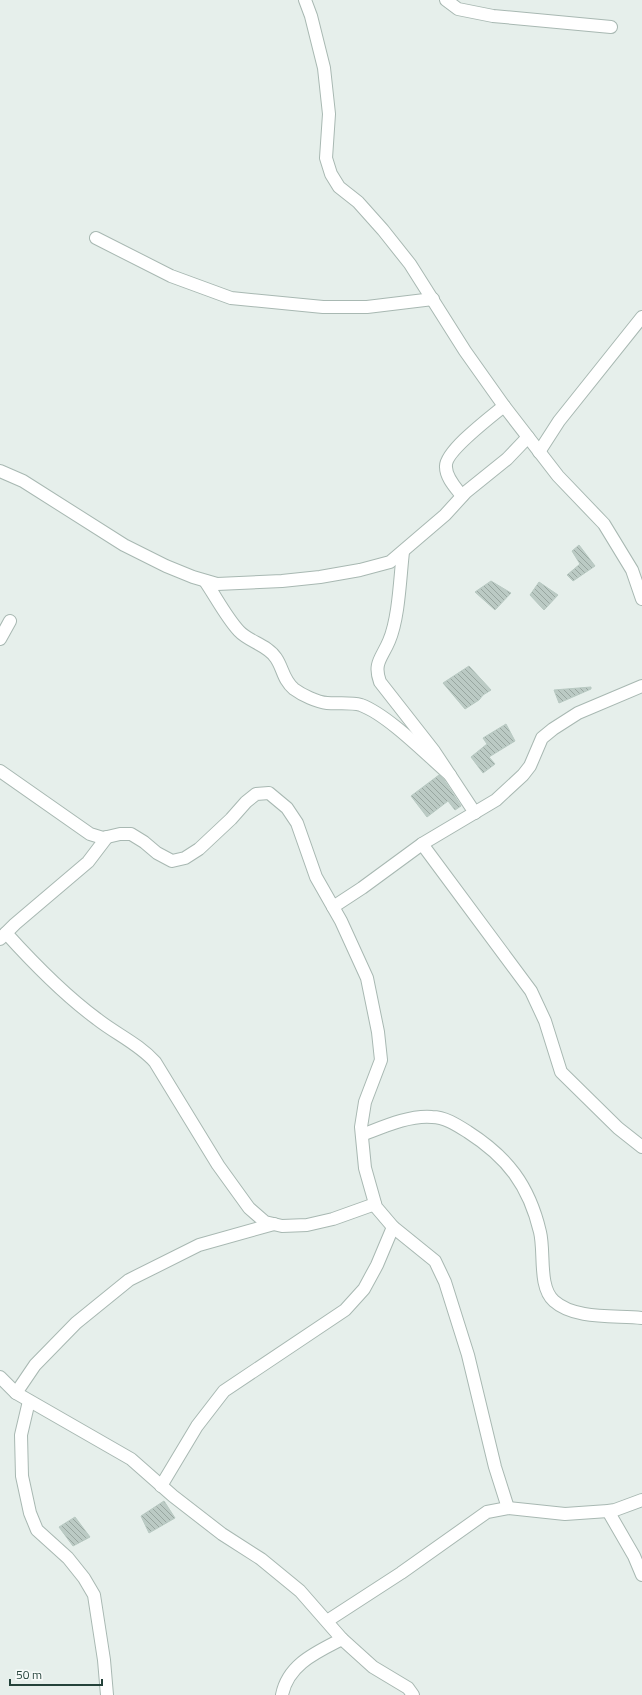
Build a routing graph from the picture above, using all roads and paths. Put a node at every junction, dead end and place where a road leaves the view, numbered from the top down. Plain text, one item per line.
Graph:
1 (305, 0) edge
2 (446, 0) edge
3 (611, 27) dead end
4 (96, 238) dead end
5 (433, 299) junction
6 (642, 317) edge
7 (504, 406) junction
8 (528, 437) junction
9 (539, 452) junction
10 (0, 471) edge
11 (462, 496) junction
12 (402, 552) junction
13 (205, 581) junction
14 (642, 599) edge
15 (10, 621) dead end
16 (0, 639) edge
17 (642, 686) edge
18 (0, 771) edge
19 (450, 775) junction
20 (475, 813) junction
21 (107, 837) junction
22 (422, 844) junction
23 (333, 907) junction
24 (3, 936) edge
25 (362, 1135) junction
26 (642, 1147) edge
27 (375, 1204) junction
28 (274, 1224) junction
29 (393, 1227) junction
30 (642, 1318) edge
31 (0, 1376) edge
32 (16, 1393) junction
33 (29, 1401) junction
34 (161, 1486) junction
35 (642, 1500) edge
36 (508, 1508) junction
37 (608, 1511) junction
38 (642, 1575) edge
39 (327, 1621) junction
40 (342, 1639) junction
41 (107, 1695) edge
42 (282, 1695) edge
43 (413, 1695) edge

1 - 5 street
2 - 3 street
4 - 5 street
5 - 7 street
6 - 9 street
7 - 8 street
7 - 11 street
8 - 9 street
8 - 11 street
9 - 14 street
10 - 13 street
11 - 12 street
12 - 13 street
12 - 19 street
13 - 19 street
15 - 16 street
17 - 20 street
18 - 21 street
19 - 20 street
20 - 22 street
21 - 23 street
21 - 24 street
22 - 23 street
22 - 26 street
23 - 25 street
24 - 28 street
25 - 27 street
25 - 30 street
27 - 28 street
27 - 29 street
28 - 32 street
29 - 34 street
29 - 36 street
31 - 32 street
32 - 33 street
33 - 34 street
33 - 41 street
34 - 39 street
35 - 37 street
36 - 37 street
36 - 39 street
37 - 38 street
39 - 40 street
40 - 42 street
40 - 43 street

